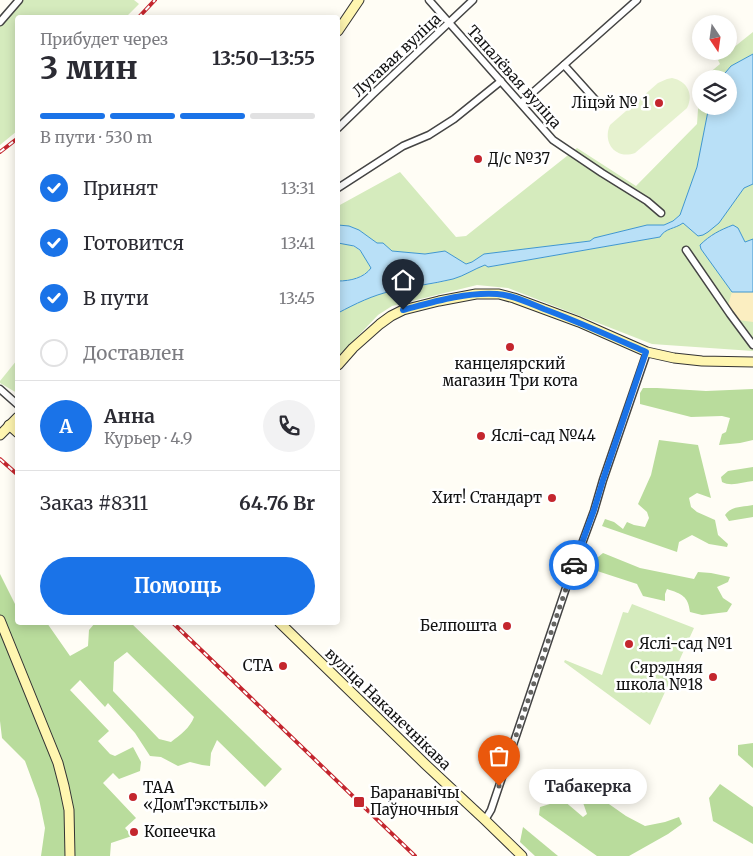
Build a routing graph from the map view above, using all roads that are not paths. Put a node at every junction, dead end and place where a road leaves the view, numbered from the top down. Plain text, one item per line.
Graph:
1 (19, 0) edge
2 (359, 0) edge
3 (429, 0) edge
4 (473, 0) edge
5 (637, 0) edge
6 (0, 22) edge
7 (449, 23) junction
8 (340, 28) edge
9 (564, 65) junction
10 (501, 81) junction
11 (521, 103) junction
12 (600, 104) dead end
13 (340, 126) edge
14 (340, 187) edge
15 (661, 213) dead end
16 (686, 250) dead end
17 (753, 345) edge
18 (646, 352) junction
19 (753, 362) edge
20 (340, 363) edge
21 (0, 389) edge
22 (15, 402) edge
23 (15, 420) edge
24 (9, 425) junction
25 (15, 430) edge
26 (0, 435) edge
27 (0, 620) edge
28 (281, 625) edge
29 (485, 820) junction
30 (70, 856) edge
31 (522, 856) edge

1 - 6 street
2 - 8 main road
3 - 7 street, Тапалёвая вуліца
4 - 7 street, Лугавая вуліца
5 - 9 street
7 - 10 street, Тапалёвая вуліца
7 - 13 street, Лугавая вуліца
9 - 11 street
9 - 12 street
10 - 11 street, Тапалёвая вуліца
10 - 14 street
11 - 15 street, Тапалёвая вуліца
16 - 17 street
18 - 19 main road
18 - 20 main road
18 - 29 street
21 - 22 street
23 - 24 main road
24 - 25 main road
24 - 26 main road
27 - 30 main road
28 - 29 main road, вуліца Наканечнікава
29 - 31 main road, вуліца Наканечнікава

